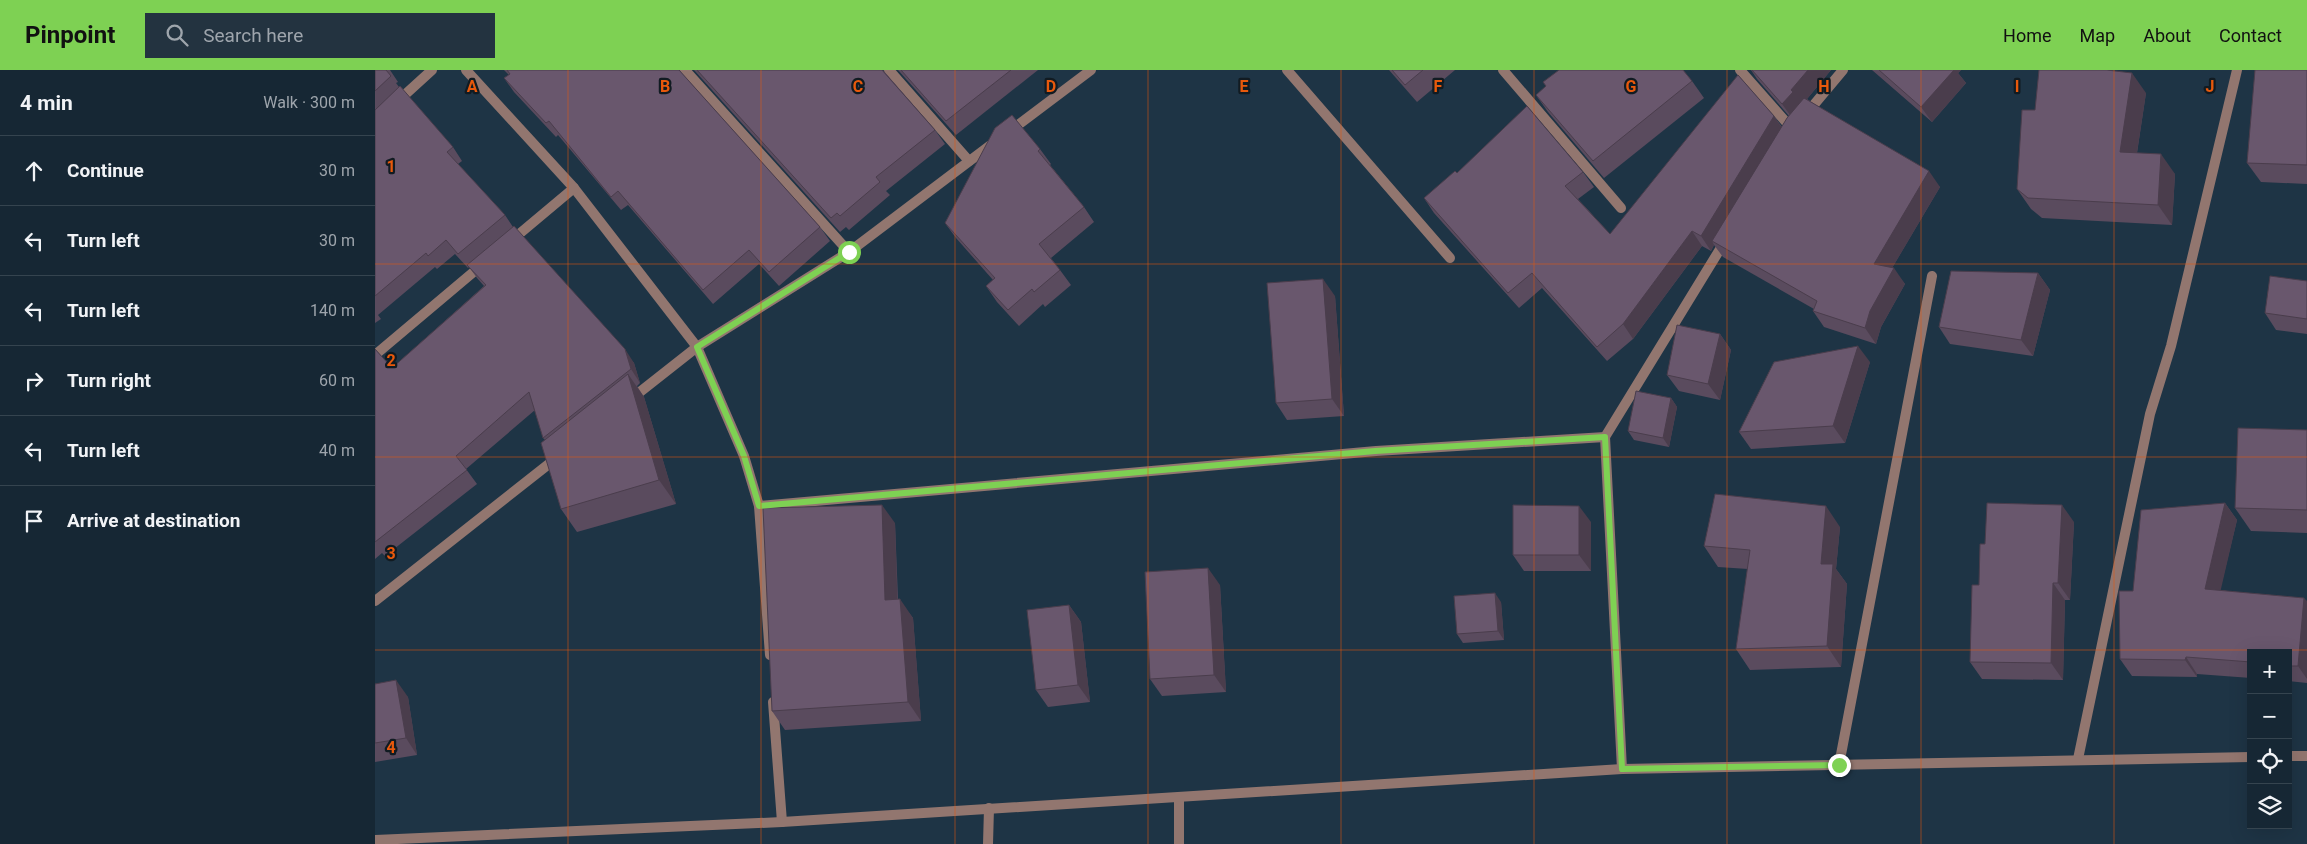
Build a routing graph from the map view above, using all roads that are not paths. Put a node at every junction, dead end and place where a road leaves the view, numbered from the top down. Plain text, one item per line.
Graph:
1 (432, 70) edge
2 (466, 70) edge
3 (685, 70) edge
4 (889, 70) edge
5 (1091, 70) edge
6 (1287, 70) edge
7 (1503, 70) edge
8 (1740, 70) edge
9 (1843, 70) edge
10 (2237, 70) edge
11 (389, 110) edge
12 (969, 161) junction
13 (574, 188) junction
14 (1621, 208) dead end
15 (1732, 230) edge
16 (849, 252) junction
17 (1449, 258) dead end
18 (1932, 276) dead end
19 (697, 347) junction
20 (375, 355) edge
21 (620, 408) edge
22 (1605, 437) junction
23 (567, 450) edge
24 (759, 506) junction
25 (375, 601) edge
26 (770, 664) edge
27 (773, 693) edge
28 (2292, 756) edge
29 (2307, 756) edge
30 (2247, 757) edge
31 (2078, 759) junction
32 (1839, 765) junction
33 (1622, 769) junction
34 (1179, 798) junction
35 (989, 808) junction
36 (782, 822) junction
37 (375, 840) edge
38 (989, 844) edge
39 (1179, 844) edge

1 - 11 street
2 - 13 street
3 - 16 street
4 - 12 street
5 - 12 street
6 - 17 street
7 - 14 street
8 - 9 street
10 - 31 street
12 - 16 street
13 - 19 street
13 - 20 street
15 - 22 street
16 - 19 street
18 - 32 street
19 - 21 street
19 - 24 street
22 - 24 street
22 - 33 street
23 - 25 street
24 - 26 street
27 - 36 street
28 - 29 street
30 - 31 street
31 - 32 street
32 - 33 street
33 - 34 street
34 - 35 street
34 - 39 street
35 - 36 street
35 - 38 street
36 - 37 street

